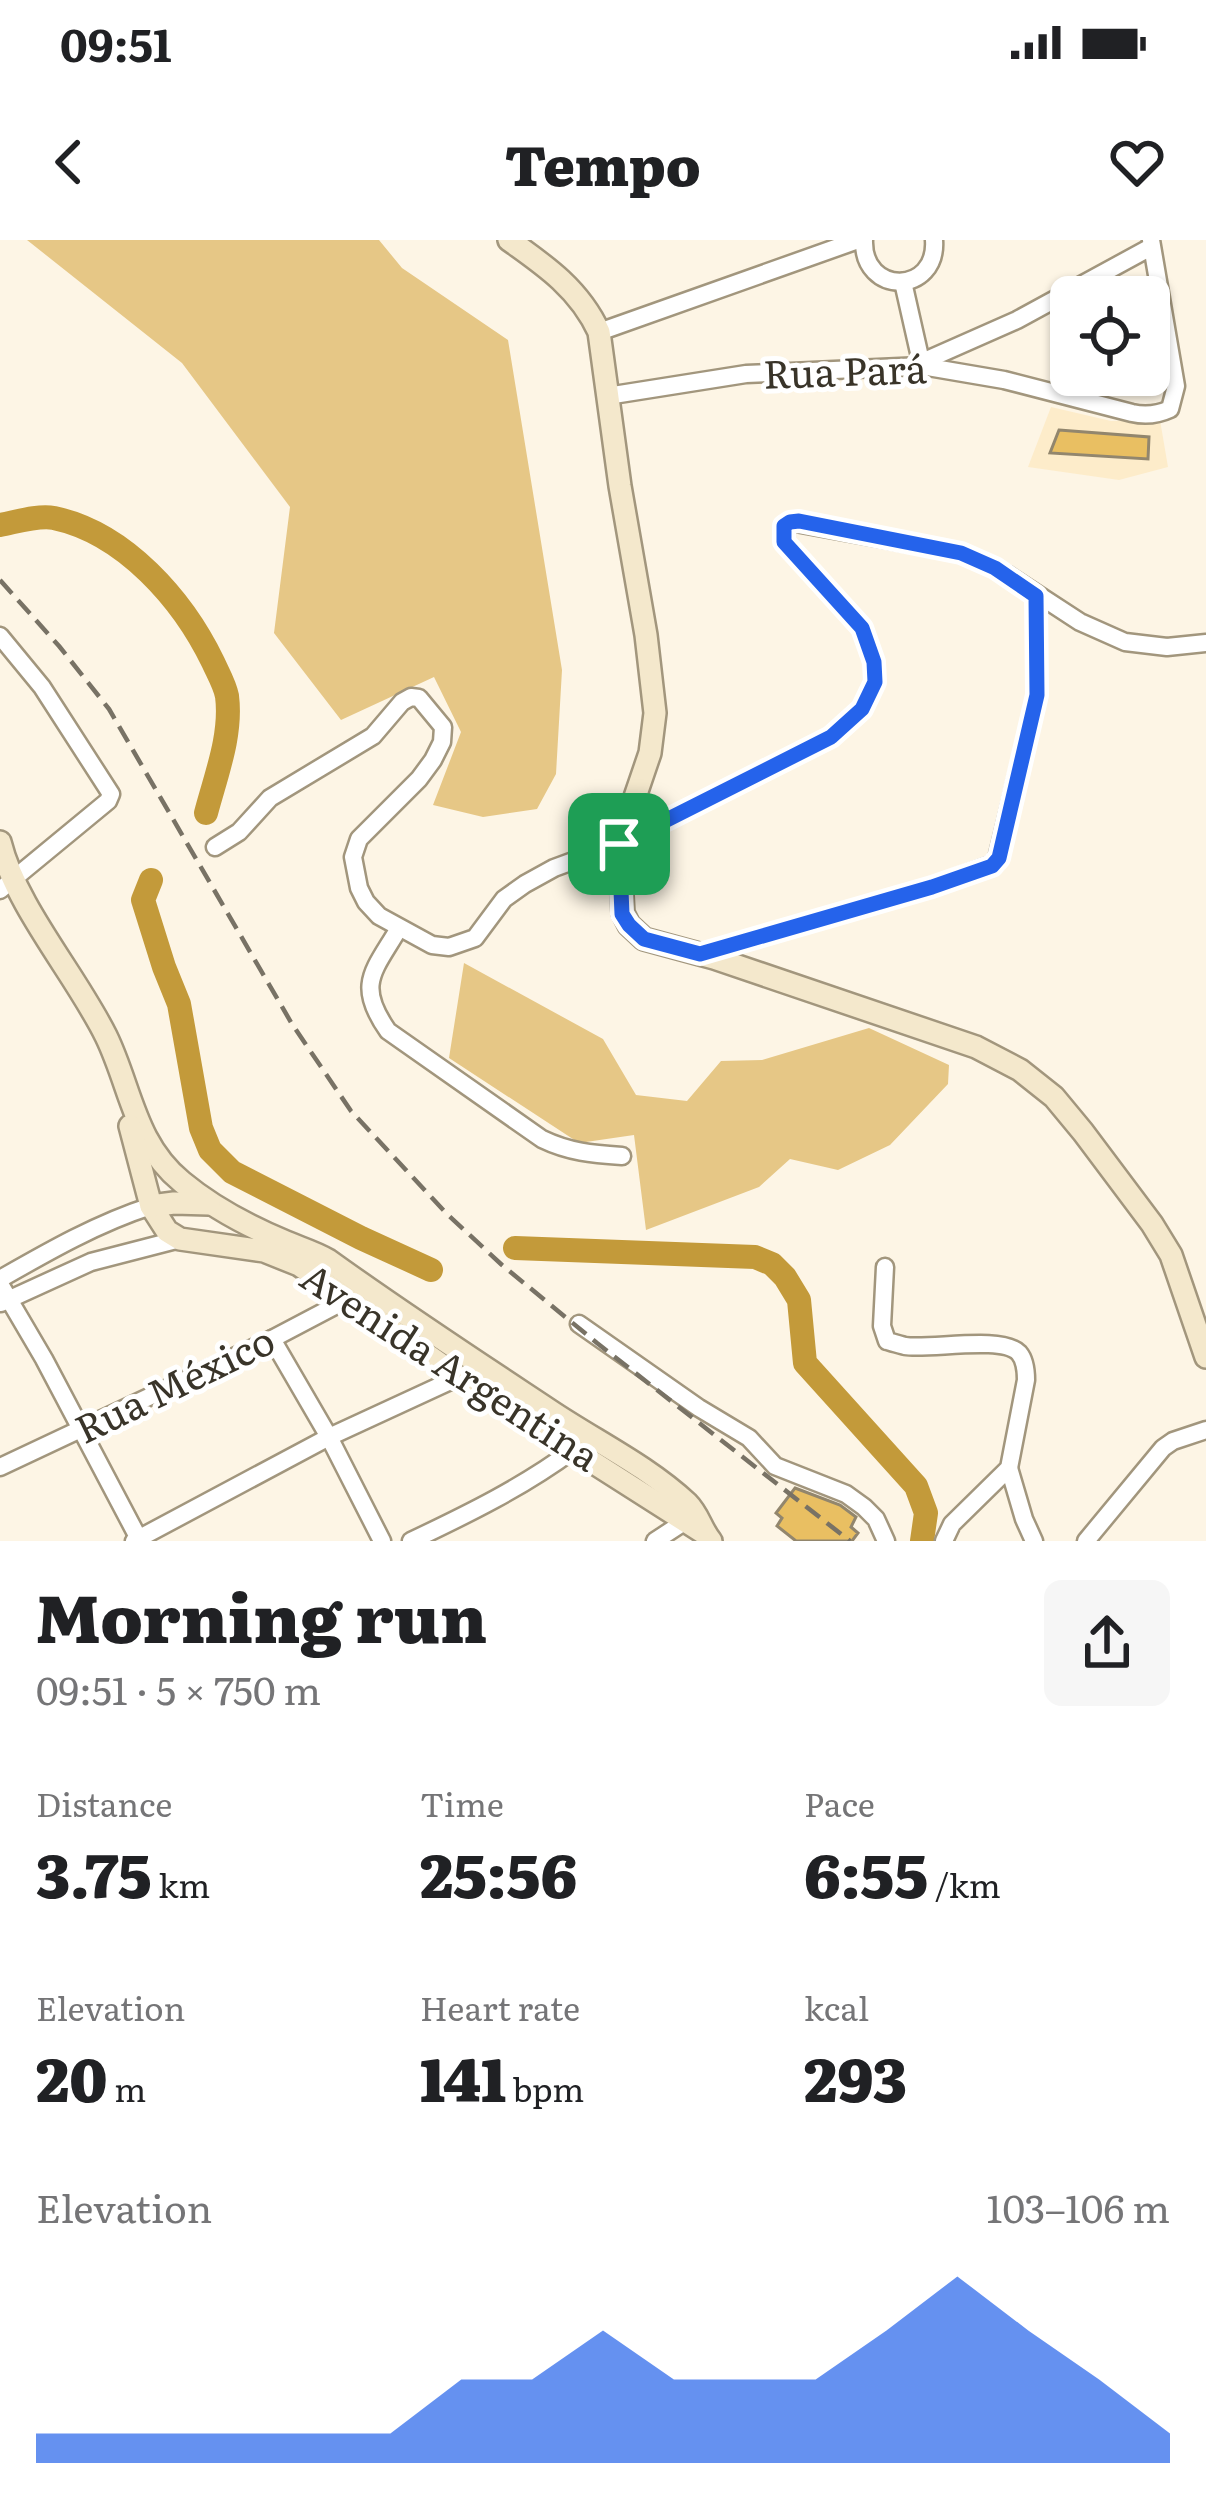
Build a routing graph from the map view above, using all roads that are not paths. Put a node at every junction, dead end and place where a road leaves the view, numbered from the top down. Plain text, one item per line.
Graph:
1 (509, 240) edge
2 (861, 240) edge
3 (934, 240) edge
4 (1151, 244) edge
5 (903, 282) junction
6 (599, 332) junction
7 (922, 364) junction
8 (607, 396) junction
9 (1036, 596) junction
10 (0, 636) edge
11 (1206, 643) edge
12 (0, 842) edge
13 (619, 844) junction
14 (215, 847) dead end
15 (6, 884) edge
16 (399, 928) junction
17 (700, 954) junction
18 (126, 1096) junction
19 (622, 1156) dead end
20 (151, 1206) junction
21 (221, 1209) junction
22 (180, 1239) junction
23 (214, 1242) junction
24 (885, 1267) dead end
25 (2, 1291) edge
26 (348, 1299) junction
27 (579, 1324) dead end
28 (272, 1339) junction
29 (1206, 1357) edge
30 (459, 1377) junction
31 (1206, 1430) edge
32 (80, 1431) junction
33 (329, 1437) junction
34 (573, 1450) junction
35 (618, 1465) junction
36 (0, 1467) edge
37 (1009, 1468) junction
38 (700, 1532) edge
39 (138, 1540) edge
40 (382, 1541) edge
41 (411, 1541) edge
42 (655, 1541) edge
43 (886, 1541) edge
44 (944, 1541) edge
45 (1034, 1541) edge
46 (1086, 1541) edge

1 - 6 street
2 - 5 street
2 - 6 street
3 - 5 street
4 - 7 street
4 - 7 street, Rua Pará
5 - 7 street
6 - 8 street
7 - 8 street, Rua Pará
8 - 13 street
9 - 11 street
9 - 13 street
9 - 17 street
10 - 15 street
12 - 15 street
13 - 16 street
13 - 17 street
14 - 16 street
15 - 18 street
16 - 19 street
17 - 29 street
18 - 20 street
18 - 21 street, Avenida Argentina
20 - 21 street
20 - 22 street
20 - 25 street
21 - 23 street
21 - 35 street, Avenida Argentina
22 - 23 street, Avenida Argentina
22 - 25 street
23 - 26 street, Avenida Argentina
24 - 37 street
25 - 32 street
26 - 28 street, Rua México
26 - 30 street, Avenida Argentina
27 - 43 street
28 - 32 street, Rua México
28 - 33 street
30 - 33 street
30 - 34 street, Avenida Argentina
31 - 46 street
32 - 36 street, Rua México
32 - 39 street
33 - 39 street
33 - 40 street
34 - 35 street, Avenida Argentina
34 - 41 street
35 - 38 street, Avenida Argentina
37 - 44 street
37 - 45 street
38 - 42 street

